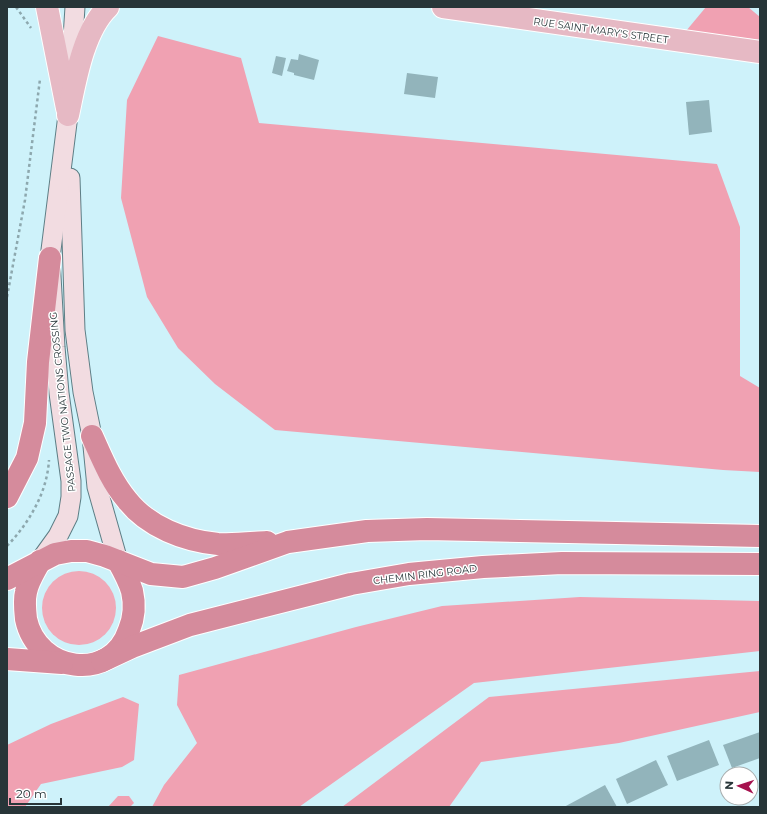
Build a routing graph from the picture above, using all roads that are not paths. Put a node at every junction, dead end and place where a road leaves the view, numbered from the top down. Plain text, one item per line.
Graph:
1 (47, 7) edge
2 (75, 7) edge
3 (108, 7) edge
4 (443, 7) edge
5 (760, 52) edge
6 (68, 115) junction
7 (50, 258) junction
8 (92, 436) junction
9 (7, 496) edge
10 (760, 536) edge
11 (288, 542) junction
12 (118, 561) junction
13 (40, 562) junction
14 (760, 564) edge
15 (7, 579) edge
16 (7, 659) edge
17 (102, 661) junction
18 (67, 664) junction

1 - 6 main road
2 - 6 main road, PASSAGE TWO NATIONS CROSSING
3 - 6 main road
4 - 5 main road, RUE SAINT MARY'S STREET
6 - 7 main road, PASSAGE TWO NATIONS CROSSING
6 - 8 main road, PASSAGE TWO NATIONS CROSSING
7 - 9 highway
7 - 13 main road, PASSAGE TWO NATIONS CROSSING
8 - 11 highway
8 - 12 main road, PASSAGE TWO NATIONS CROSSING
10 - 11 highway
11 - 12 highway
12 - 13 highway
12 - 17 highway
13 - 15 highway
13 - 18 highway
14 - 17 highway, CHEMIN RING ROAD
16 - 18 highway
17 - 18 highway

